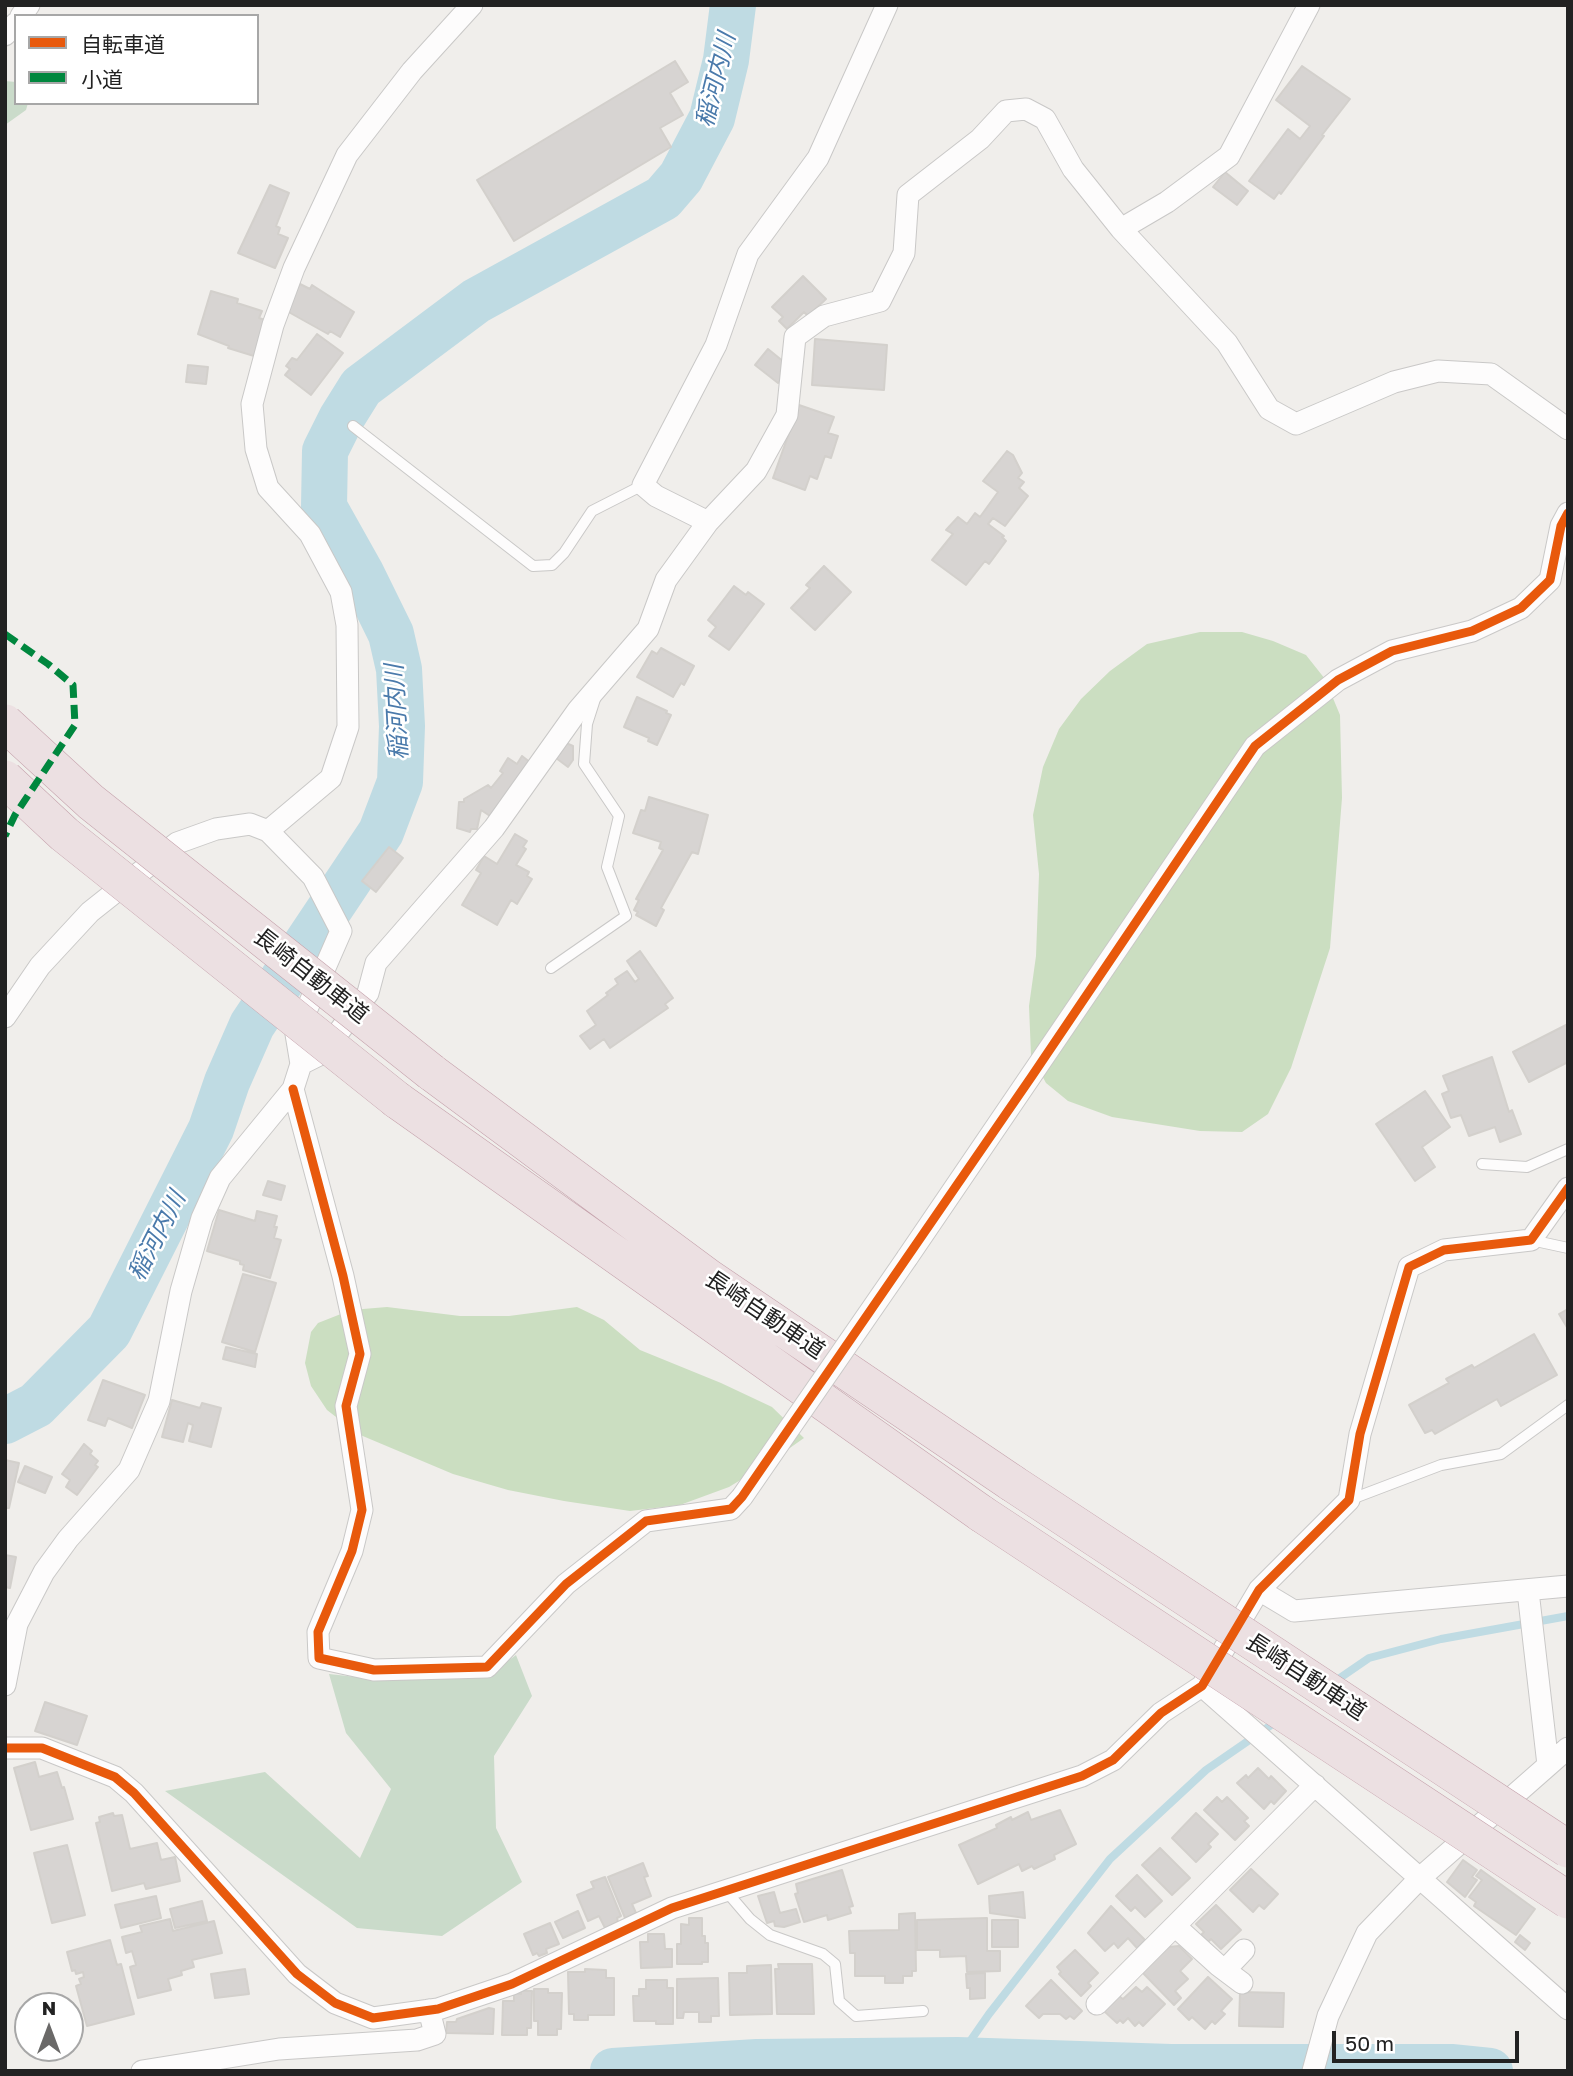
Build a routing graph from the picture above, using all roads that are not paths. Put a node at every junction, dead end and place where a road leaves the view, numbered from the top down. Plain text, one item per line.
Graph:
1 (472, 5) edge
2 (887, 5) edge
3 (1309, 5) edge
4 (1121, 229) junction
5 (353, 426) dead end
6 (1568, 429) edge
7 (643, 485) junction
8 (1568, 513) edge
9 (708, 522) junction
10 (601, 684) junction
11 (5, 723) edge
12 (5, 779) edge
13 (268, 831) junction
14 (551, 968) dead end
15 (5, 1017) edge
16 (301, 1064) junction
17 (293, 1089) junction
18 (1568, 1149) edge
19 (1482, 1164) dead end
20 (1568, 1188) edge
21 (1531, 1240) junction
22 (1568, 1248) edge
23 (1568, 1405) edge
24 (1349, 1500) junction
25 (1568, 1586) edge
26 (1259, 1590) junction
27 (1529, 1598) junction
28 (15, 1607) edge
29 (5, 1685) edge
30 (1202, 1686) junction
31 (6, 1745) edge
32 (1568, 1748) edge
33 (1548, 1765) junction
34 (1315, 1785) junction
35 (1568, 1849) edge
36 (1420, 1878) junction
37 (726, 1891) junction
38 (1568, 1900) edge
39 (1175, 1926) junction
40 (1244, 1950) dead end
41 (1224, 1970) junction
42 (1242, 1983) dead end
43 (1097, 2004) dead end
44 (1566, 2004) edge
45 (429, 2010) junction
46 (923, 2011) dead end
47 (142, 2071) edge
48 (1313, 2071) edge

1 - 13 street
2 - 7 street
3 - 4 street
4 - 6 street
4 - 9 street
5 - 7 lane
7 - 9 street
8 - 17 street, bridge
9 - 10 street
10 - 14 lane
10 - 16 street
11 - 35 highway, 長崎自動車道, bridge
12 - 38 highway, 長崎自動車道, bridge
13 - 15 street
13 - 16 street
16 - 17 street
17 - 28 street
18 - 19 lane
20 - 21 street
21 - 22 lane
21 - 24 street
23 - 24 lane
24 - 26 street
25 - 27 street
26 - 27 street
26 - 30 street
27 - 33 street
28 - 29 street
30 - 34 street
30 - 37 street
31 - 45 street
32 - 33 street
33 - 36 street
34 - 36 street
34 - 39 street
36 - 44 street
36 - 48 street
37 - 45 street
37 - 46 lane
39 - 41 street
39 - 43 street
40 - 41 street
41 - 42 street
45 - 47 street

